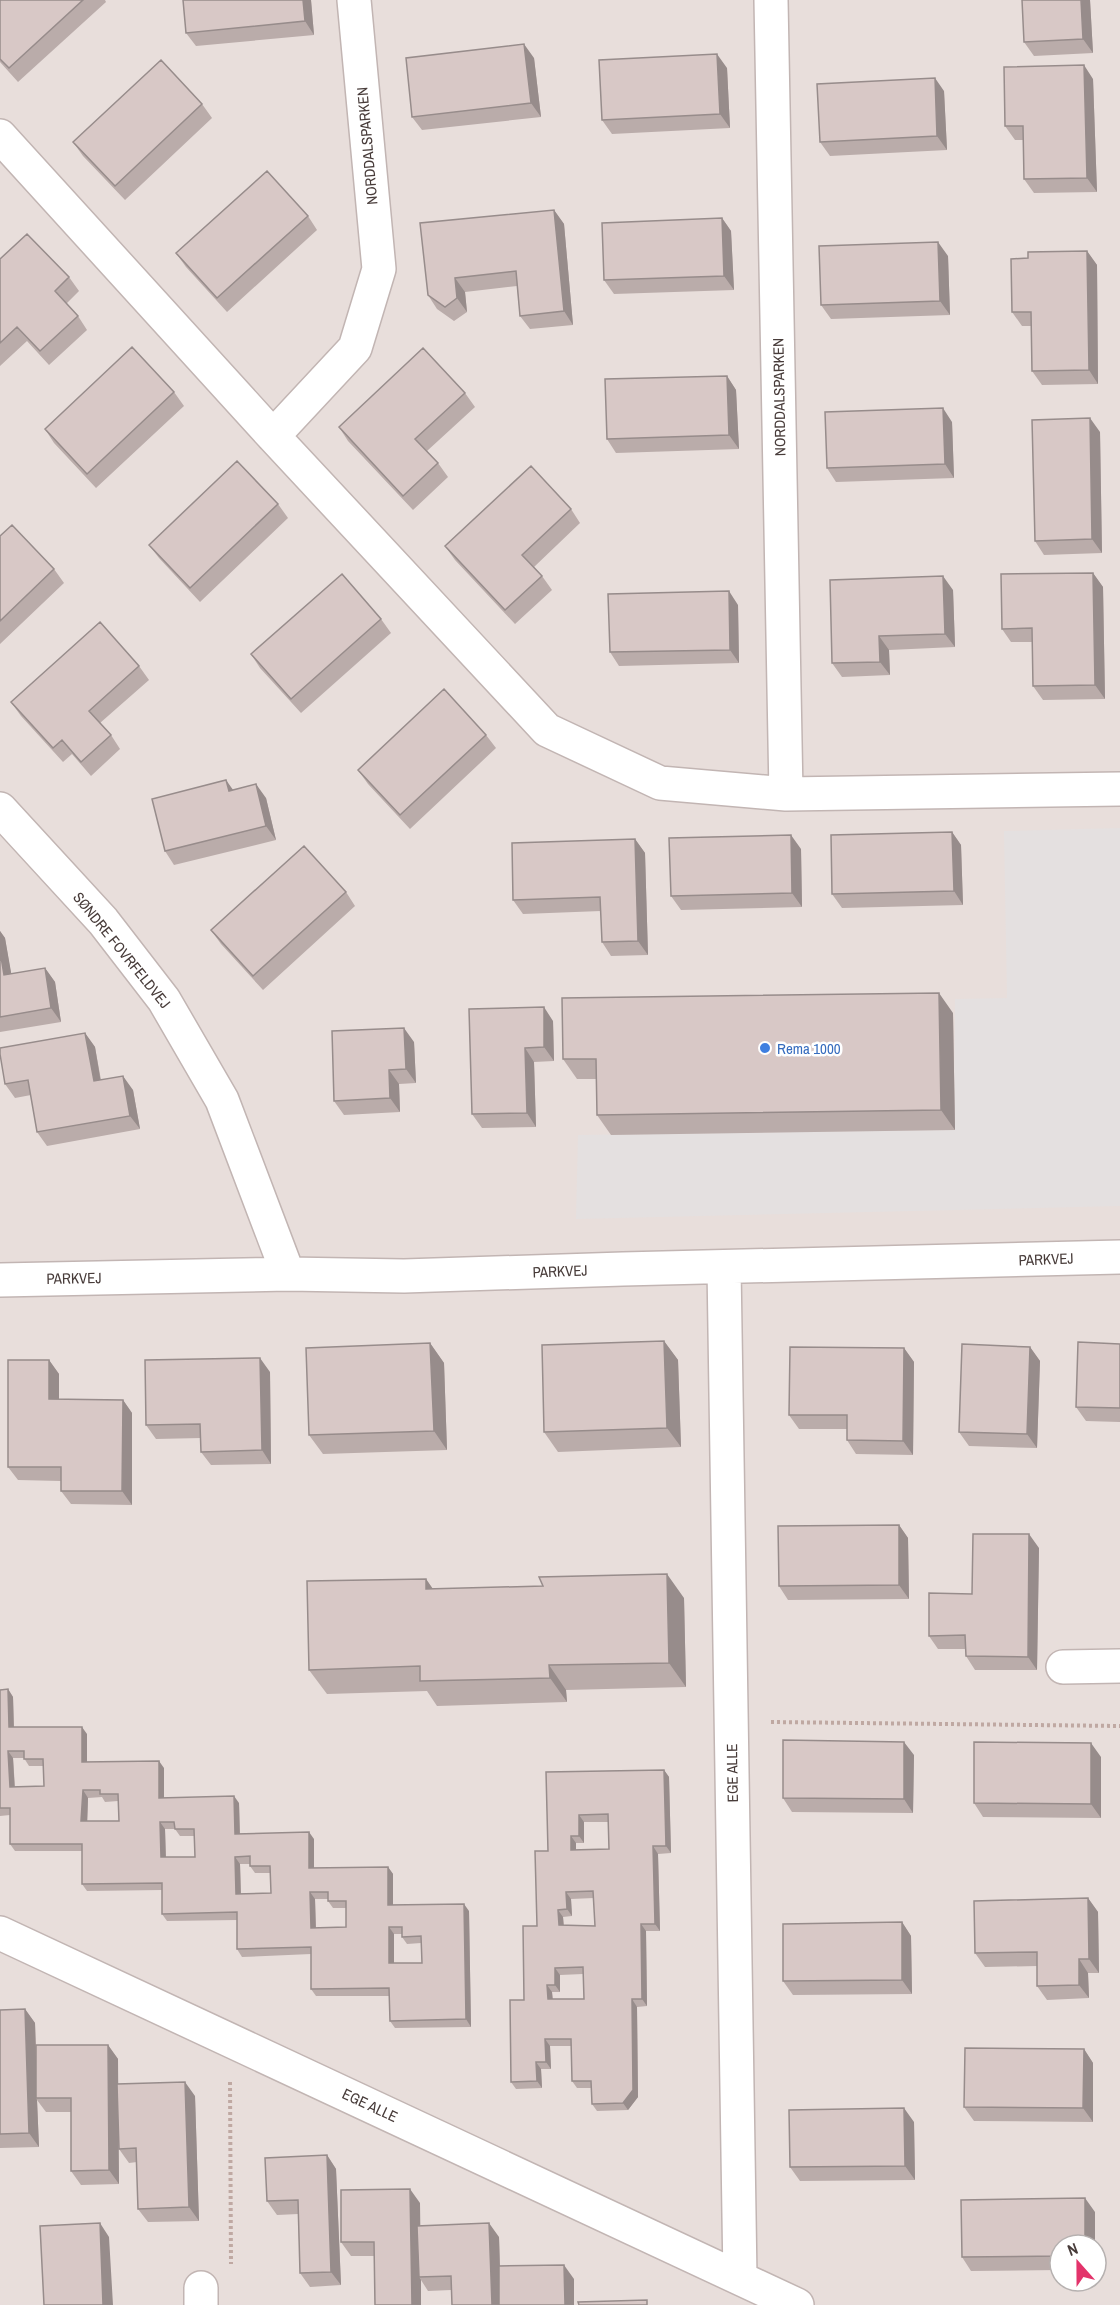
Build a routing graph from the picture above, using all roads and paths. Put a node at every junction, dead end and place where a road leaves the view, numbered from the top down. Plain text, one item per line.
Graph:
1 (354, 0) edge
2 (771, 0) edge
3 (0, 136) edge
4 (273, 436) junction
5 (1120, 789) edge
6 (786, 794) junction
7 (0, 809) edge
8 (1120, 1257) edge
9 (724, 1268) junction
10 (288, 1274) junction
11 (0, 1280) edge
12 (1120, 1666) edge
13 (1063, 1667) dead end
14 (731, 1722) junction
15 (1120, 1726) edge
16 (0, 1933) edge
17 (229, 2040) junction
18 (231, 2266) dead end
19 (740, 2278) junction
20 (797, 2305) edge

1 - 4 street, NORDDALSPARKEN
2 - 6 street, NORDDALSPARKEN
3 - 4 street
4 - 6 street
5 - 6 street
7 - 10 street, SØNDRE FOVRFELDVEJ
8 - 9 street, PARKVEJ
9 - 10 street, PARKVEJ
9 - 14 street, EGE ALLE
10 - 11 street, PARKVEJ
12 - 13 street
14 - 15 path
14 - 19 street, EGE ALLE
16 - 17 street, EGE ALLE
17 - 18 path
17 - 19 street, EGE ALLE
19 - 20 street, EGE ALLE

